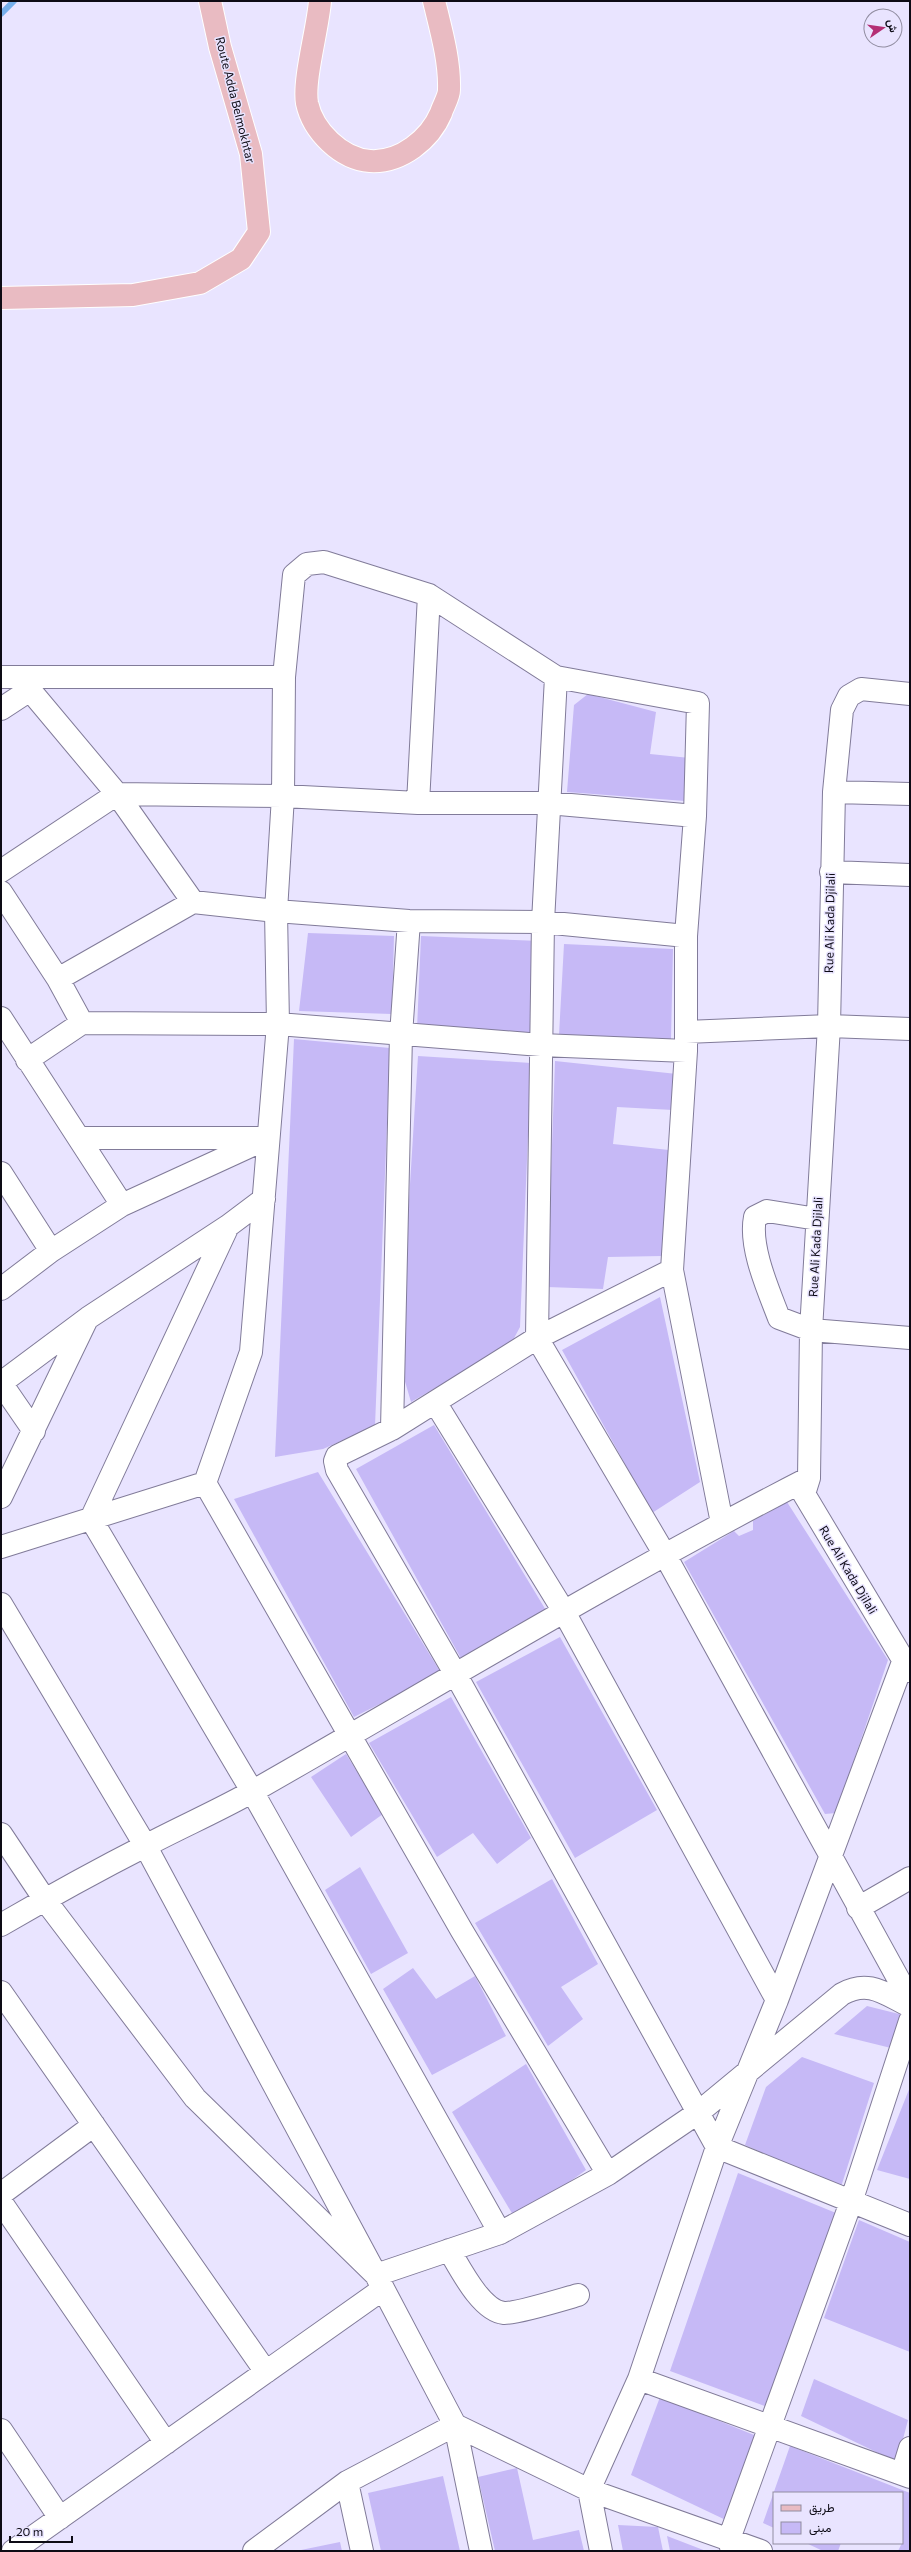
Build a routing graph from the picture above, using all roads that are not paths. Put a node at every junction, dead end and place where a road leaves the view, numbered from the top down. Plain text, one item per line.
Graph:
1 (210, 1) edge
2 (320, 1) edge
3 (434, 1) edge
4 (1, 298) edge
5 (430, 595) junction
6 (284, 677) junction
7 (556, 677) junction
8 (16, 681) edge
9 (910, 694) edge
10 (1, 709) edge
11 (834, 792) junction
12 (117, 794) junction
13 (910, 794) edge
14 (283, 796) junction
15 (418, 803) junction
16 (548, 803) junction
17 (695, 816) junction
18 (1, 871) edge
19 (831, 872) junction
20 (910, 875) edge
21 (1, 892) edge
22 (193, 902) junction
23 (276, 911) junction
24 (409, 921) junction
25 (543, 922) junction
26 (686, 936) junction
27 (58, 979) junction
28 (1, 1018) edge
29 (82, 1022) junction
30 (278, 1024) junction
31 (828, 1026) junction
32 (910, 1030) edge
33 (401, 1035) junction
34 (686, 1041) junction
35 (541, 1045) junction
36 (28, 1060) junction
37 (79, 1138) junction
38 (268, 1138) junction
39 (1, 1173) edge
40 (264, 1199) junction
41 (122, 1205) junction
42 (817, 1219) junction
43 (228, 1226) junction
44 (51, 1251) junction
45 (672, 1270) junction
46 (1, 1289) edge
47 (88, 1318) junction
48 (811, 1330) junction
49 (538, 1338) junction
50 (910, 1338) edge
51 (1, 1383) edge
52 (435, 1402) junction
53 (392, 1429) junction
54 (34, 1431) junction
55 (809, 1478) junction
56 (205, 1483) junction
57 (1, 1497) edge
58 (91, 1519) junction
59 (722, 1522) junction
60 (1, 1547) edge
61 (665, 1555) junction
62 (1, 1604) edge
63 (563, 1610) junction
64 (908, 1665) edge
65 (456, 1675) junction
66 (350, 1734) junction
67 (252, 1791) junction
68 (1, 1834) edge
69 (145, 1846) junction
70 (829, 1857) junction
71 (910, 1878) edge
72 (45, 1900) junction
73 (858, 1908) junction
74 (1, 1925) edge
75 (1, 1992) edge
76 (777, 2000) junction
77 (910, 2000) edge
78 (910, 2006) edge
79 (910, 2021) edge
80 (750, 2068) junction
81 (700, 2112) junction
82 (94, 2126) junction
83 (718, 2147) junction
84 (608, 2174) junction
85 (1, 2194) edge
86 (1, 2202) edge
87 (851, 2202) junction
88 (910, 2225) edge
89 (500, 2233) junction
90 (449, 2250) junction
91 (379, 2282) junction
92 (578, 2295) dead end
93 (266, 2372) junction
94 (639, 2379) junction
95 (455, 2425) junction
96 (771, 2427) junction
97 (1, 2430) edge
98 (166, 2443) junction
99 (910, 2448) edge
100 (906, 2476) edge
101 (347, 2482) junction
102 (589, 2490) junction
103 (60, 2518) junction
104 (731, 2545) edge
105 (13, 2551) edge
106 (254, 2551) edge
107 (362, 2551) edge
108 (481, 2551) edge
109 (601, 2551) edge
110 (761, 2551) edge

1 - 4 main road, Route Adda Belmokhtar
2 - 3 main road
5 - 6 street
5 - 7 street
5 - 15 street
6 - 8 street
6 - 14 street
7 - 16 street
7 - 17 street
8 - 10 street
8 - 12 street
9 - 11 street, Rue Ali Kada Djilali
11 - 13 street
11 - 19 street, Rue Ali Kada Djilali
12 - 14 street
12 - 18 street
12 - 22 street
14 - 15 street
14 - 23 street
15 - 16 street
16 - 17 street
16 - 25 street
17 - 26 street
19 - 20 street
19 - 31 street, Rue Ali Kada Djilali
21 - 27 street
22 - 23 street
22 - 27 street
23 - 24 street
23 - 30 street
24 - 25 street
24 - 33 street
25 - 26 street
25 - 35 street
26 - 34 street
27 - 29 street
28 - 36 street
29 - 30 street
29 - 36 street
30 - 33 street
30 - 38 street
31 - 32 street
31 - 34 street
31 - 42 street, Rue Ali Kada Djilali
33 - 35 street
33 - 53 street
34 - 35 street
34 - 45 street
35 - 49 street
36 - 37 street
37 - 38 street
37 - 41 street
38 - 40 street
38 - 41 street
39 - 44 street
40 - 43 street
40 - 56 street
41 - 44 street
42 - 48 street, Rue Ali Kada Djilali
42 - 48 street
43 - 47 street
43 - 58 street
44 - 46 street
45 - 49 street
45 - 59 street
47 - 51 street
47 - 54 street
48 - 50 street
48 - 55 street, Rue Ali Kada Djilali
49 - 52 street
49 - 61 street
51 - 54 street
52 - 53 street
52 - 63 street
53 - 65 street
54 - 57 street
55 - 59 street
55 - 64 street, Rue Ali Kada Djilali
56 - 58 street
56 - 66 street
58 - 60 street
58 - 67 street
59 - 61 street
61 - 63 street
61 - 70 street
62 - 69 street
63 - 65 street
63 - 76 street
64 - 70 street
65 - 66 street
65 - 81 street
66 - 67 street
66 - 84 street
67 - 69 street
67 - 89 street
68 - 72 street
69 - 72 street
69 - 91 street
70 - 73 street
70 - 76 street
71 - 73 street
72 - 74 street
72 - 91 street
73 - 77 street
75 - 82 street
76 - 80 street
78 - 80 street
79 - 87 street
80 - 81 street
80 - 83 street
81 - 83 street
81 - 84 street
82 - 85 street
82 - 93 street
83 - 87 street
83 - 94 street
84 - 89 street
86 - 98 street
87 - 88 street
87 - 96 street
89 - 90 street
90 - 91 street
90 - 92 street
91 - 93 street
91 - 95 street
93 - 98 street
94 - 96 street
94 - 102 street
95 - 101 street
95 - 102 street
95 - 108 street
96 - 100 street
96 - 104 street
97 - 103 street
98 - 103 street
99 - 100 street
101 - 106 street
101 - 107 street
102 - 104 street
102 - 109 street
103 - 105 street
104 - 110 street

